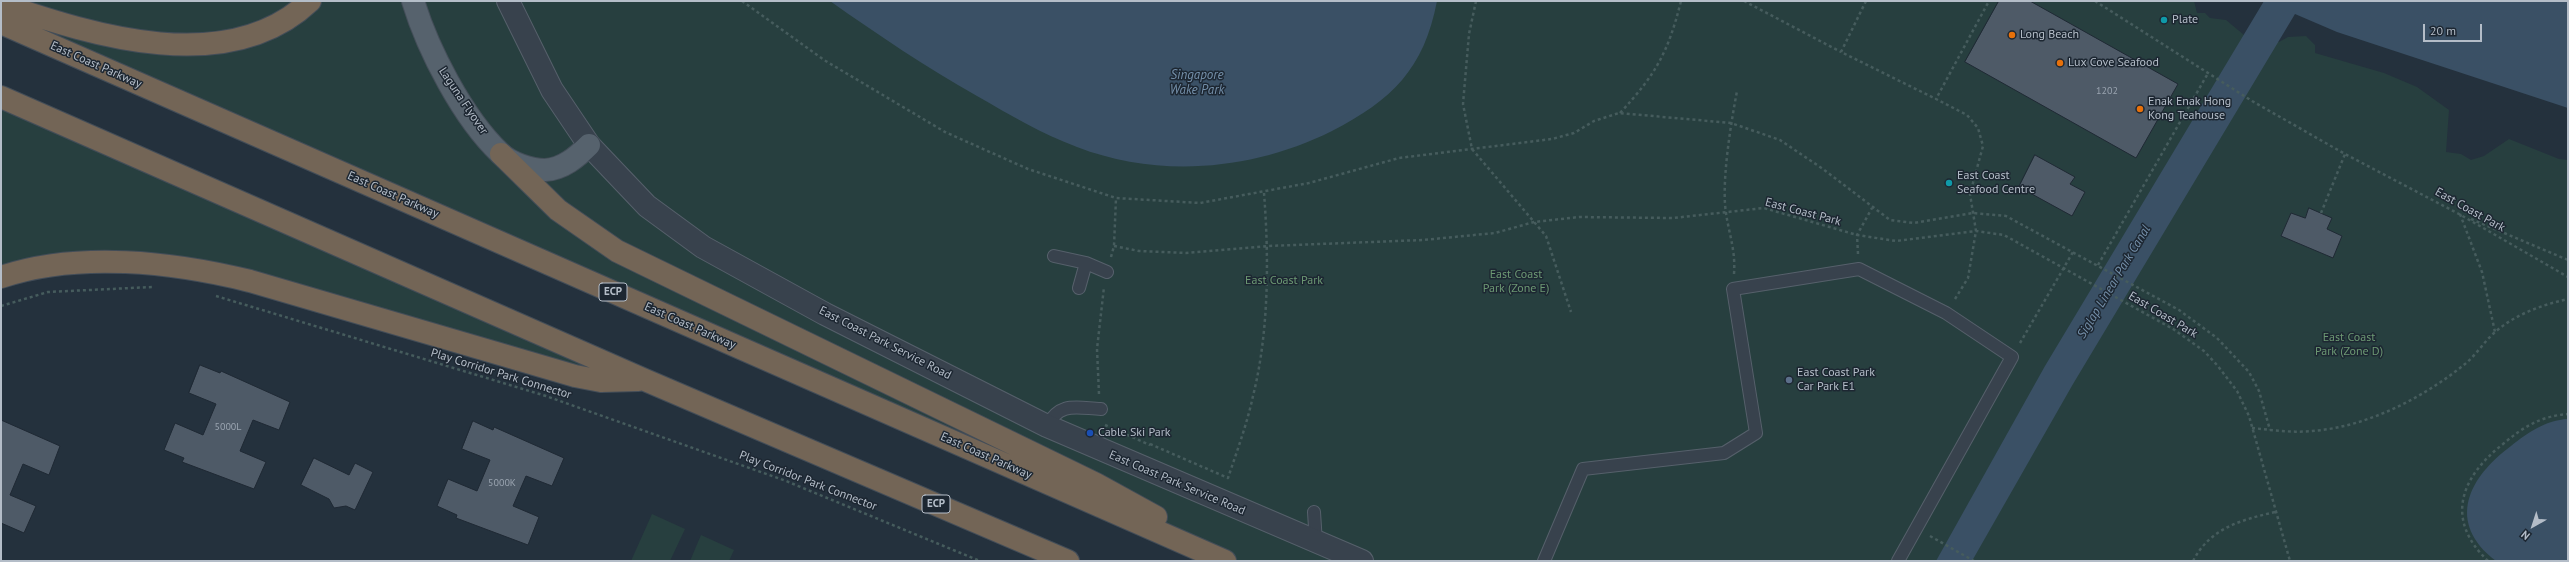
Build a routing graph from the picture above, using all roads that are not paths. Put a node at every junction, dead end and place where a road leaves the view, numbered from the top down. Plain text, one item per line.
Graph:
1 (310, 1) edge
2 (413, 1) edge
3 (508, 1) edge
4 (1, 4) edge
5 (1, 23) edge
6 (1, 97) edge
7 (590, 145) junction
8 (501, 154) junction
9 (1054, 256) dead end
10 (1086, 263) junction
11 (1107, 272) road end
12 (1, 277) edge
13 (1079, 288) dead end
14 (645, 380) junction
15 (1101, 408) road end
16 (1047, 426) junction
17 (1314, 512) dead end
18 (1316, 542) junction
19 (1068, 561) edge
20 (1225, 561) edge
21 (1232, 561) edge
22 (1362, 561) edge
23 (1544, 561) edge
24 (1898, 561) edge

1 - 4 highway
2 - 8 main road, Laguna Flyover
3 - 7 street, East Coast Park Service Road
5 - 20 highway, East Coast Parkway / ECP
6 - 14 highway, ECP
7 - 8 main road
7 - 16 street, East Coast Park Service Road
8 - 21 highway
9 - 10 lane
10 - 11 lane
10 - 13 lane
12 - 14 highway
14 - 19 highway, ECP
15 - 16 lane
16 - 18 street, East Coast Park Service Road
17 - 18 lane
18 - 22 street, East Coast Park Service Road
23 - 24 lane

